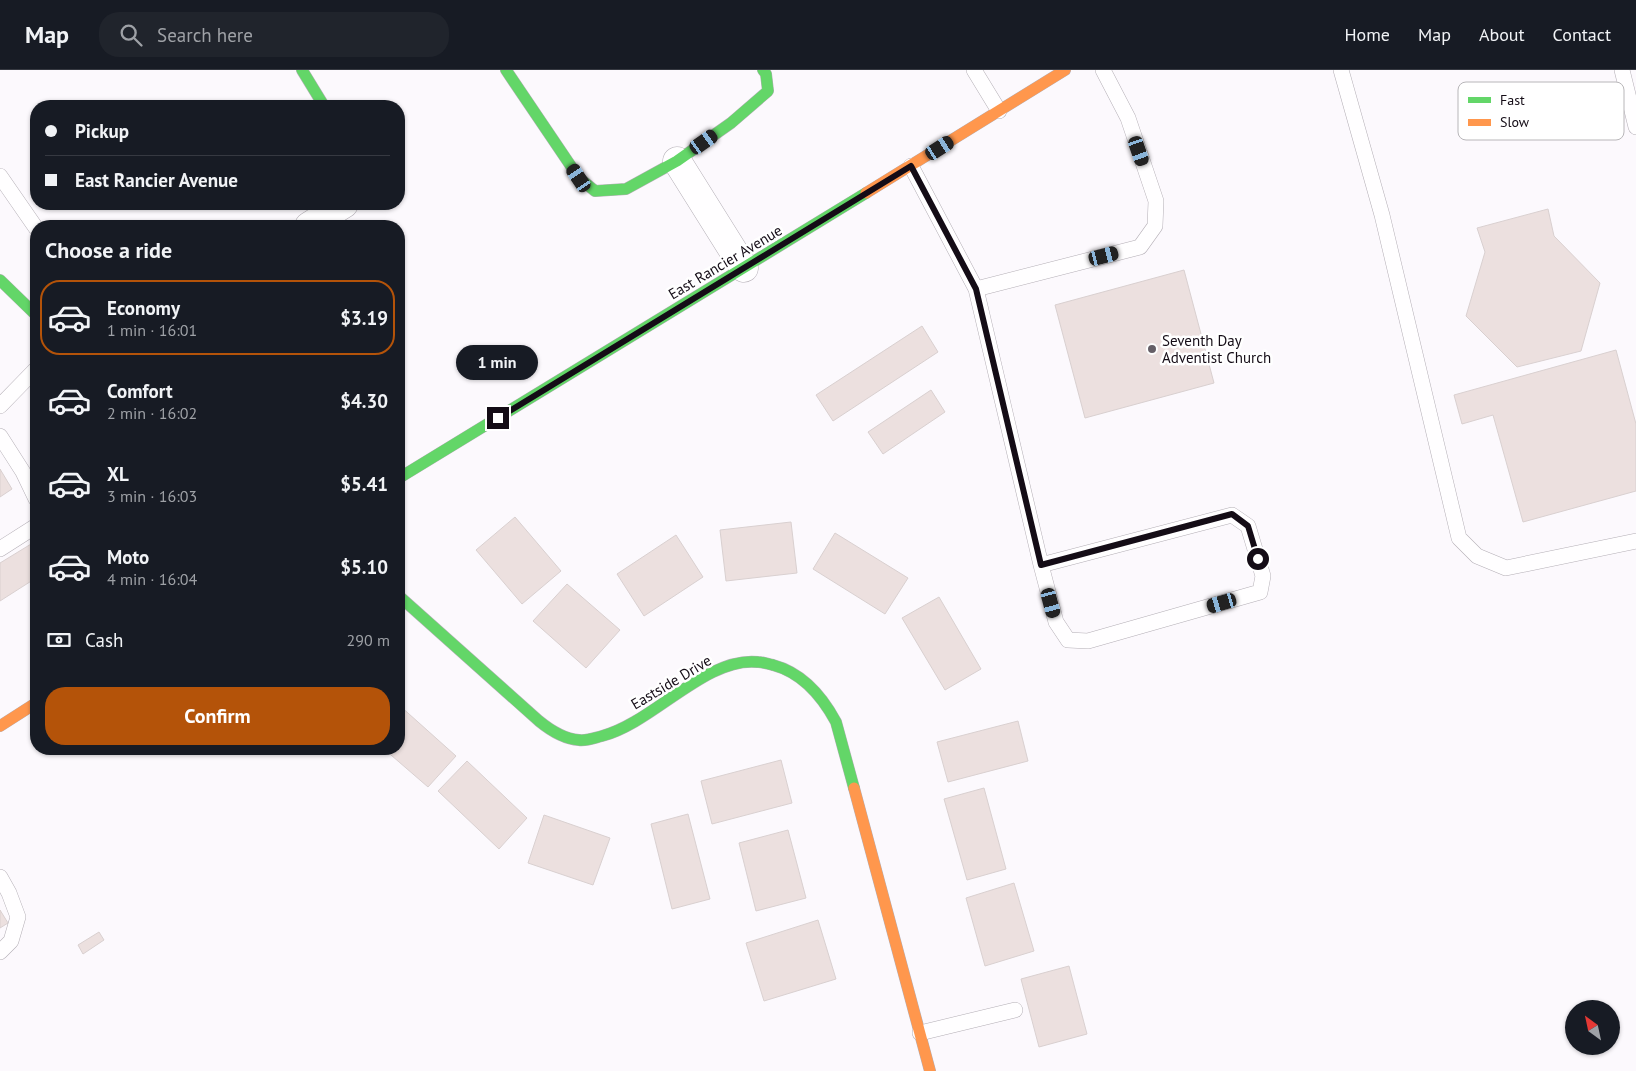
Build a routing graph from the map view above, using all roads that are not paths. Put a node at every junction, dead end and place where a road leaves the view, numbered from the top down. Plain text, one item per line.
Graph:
1 (302, 70) edge
2 (506, 70) edge
3 (763, 70) edge
4 (974, 70) edge
5 (1065, 70) edge
6 (1103, 70) edge
7 (1341, 70) edge
8 (1622, 70) edge
9 (320, 100) edge
10 (999, 111) junction
11 (1636, 127) edge
12 (677, 161) junction
13 (911, 166) junction
14 (0, 176) edge
15 (334, 210) edge
16 (30, 220) edge
17 (319, 220) edge
18 (744, 268) junction
19 (0, 280) edge
20 (976, 289) junction
21 (30, 309) edge
22 (30, 375) edge
23 (0, 406) edge
24 (0, 436) edge
25 (405, 474) edge
26 (30, 487) edge
27 (30, 530) edge
28 (1636, 541) edge
29 (0, 549) edge
30 (1041, 565) junction
31 (405, 601) edge
32 (30, 707) edge
33 (0, 726) edge
34 (0, 877) edge
35 (0, 952) edge
36 (1015, 1010) dead end
37 (920, 1033) junction
38 (930, 1071) edge

1 - 9 street
2 - 12 street
3 - 12 street
4 - 10 lane
5 - 10 street, East Rancier Avenue
6 - 20 lane
7 - 28 lane
8 - 11 lane
10 - 13 street, East Rancier Avenue
12 - 18 street
13 - 18 street, East Rancier Avenue
13 - 20 lane
14 - 16 lane
15 - 17 street
18 - 25 street, East Rancier Avenue
19 - 21 street
20 - 30 lane
22 - 23 lane
24 - 26 lane
27 - 29 lane
30 - 30 lane
31 - 37 street, Eastside Drive
32 - 33 street
34 - 35 lane
36 - 37 lane
37 - 38 street, Eastside Drive

